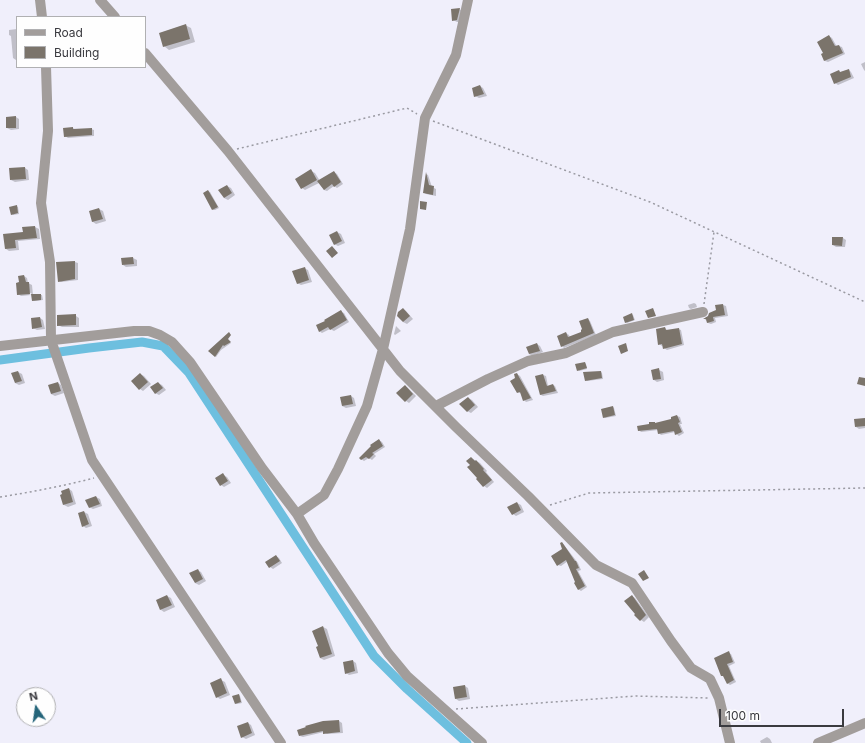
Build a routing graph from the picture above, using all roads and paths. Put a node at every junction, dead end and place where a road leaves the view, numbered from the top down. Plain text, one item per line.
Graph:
1 (40, 0) edge
2 (100, 0) edge
3 (468, 0) edge
4 (42, 16) edge
5 (114, 16) edge
6 (146, 54) edge
7 (46, 68) edge
8 (425, 118) junction
9 (228, 151) junction
10 (714, 232) junction
11 (865, 302) edge
12 (703, 312) joint
13 (51, 340) junction
14 (0, 346) edge
15 (382, 349) junction
16 (436, 406) junction
17 (102, 476) junction
18 (865, 488) edge
19 (0, 497) edge
20 (541, 509) junction
21 (297, 514) junction
22 (719, 698) junction
23 (445, 710) junction
24 (865, 723) edge
25 (281, 743) edge
26 (482, 743) edge
27 (730, 743) edge
28 (818, 743) edge

1 - 4 street
2 - 5 street
3 - 8 street
6 - 9 street
7 - 13 street
8 - 9 path
8 - 10 path
8 - 15 street
9 - 15 street
10 - 11 path
10 - 12 path
12 - 16 street
13 - 14 street
13 - 17 street
13 - 21 street
15 - 16 street
15 - 21 street
16 - 20 street
17 - 19 path
17 - 25 street
18 - 20 path
20 - 22 street
21 - 23 street
22 - 23 path
22 - 27 street
23 - 26 street
24 - 28 street

